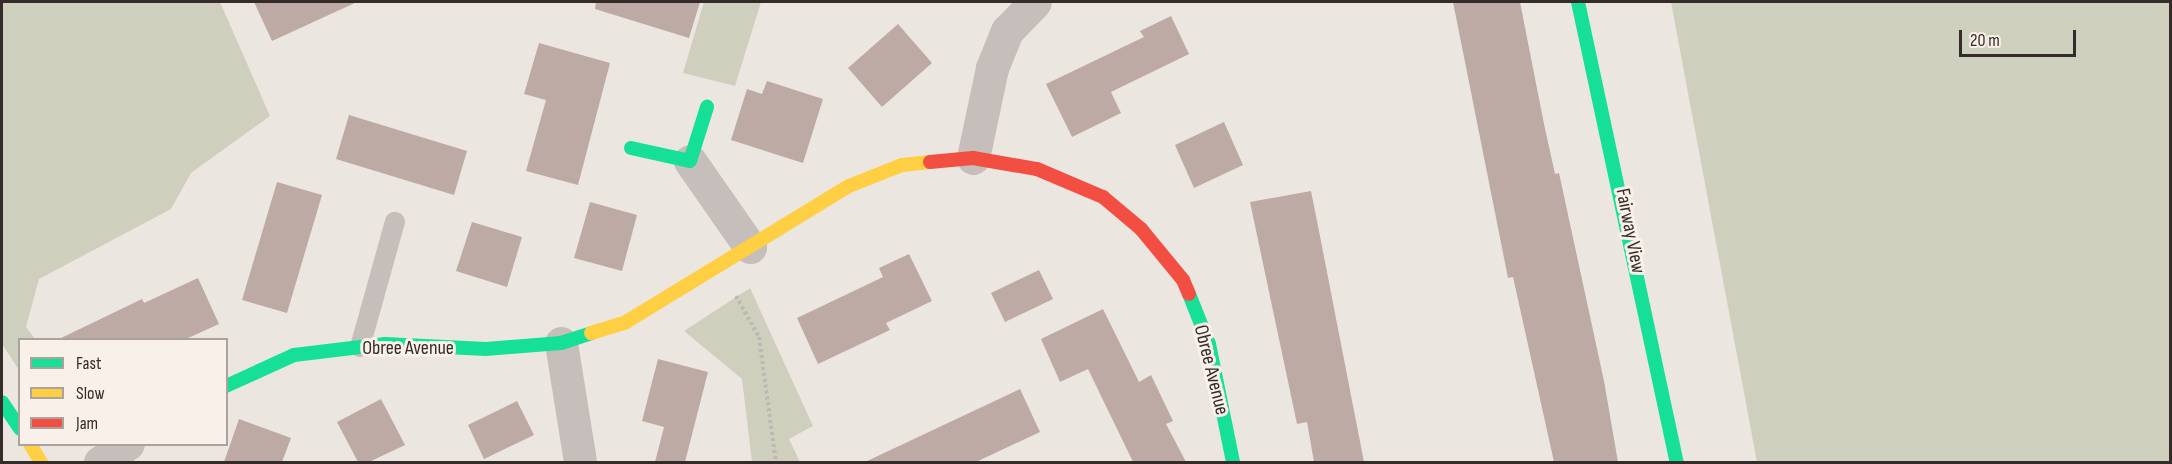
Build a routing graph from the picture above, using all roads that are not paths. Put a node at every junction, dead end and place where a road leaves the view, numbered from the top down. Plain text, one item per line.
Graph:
1 (1035, 2) edge
2 (1578, 2) edge
3 (707, 106) dead end
4 (631, 147) dead end
5 (973, 158) junction
6 (690, 161) junction
7 (395, 222) dead end
8 (750, 247) junction
9 (561, 343) junction
10 (360, 347) junction
11 (228, 385) edge
12 (2, 402) edge
13 (18, 426) edge
14 (31, 446) edge
15 (125, 446) edge
16 (41, 462) edge
17 (100, 462) edge
18 (580, 462) edge
19 (1233, 462) edge
20 (1677, 462) edge

1 - 5 street
2 - 20 street, Fairway View
3 - 6 street
4 - 6 street
5 - 8 street, Obree Avenue
5 - 19 street, Obree Avenue
6 - 8 street
7 - 10 lane
8 - 9 street, Obree Avenue
9 - 10 street, Obree Avenue
9 - 18 street
10 - 11 street, Obree Avenue
12 - 13 street
14 - 16 street
15 - 17 street

